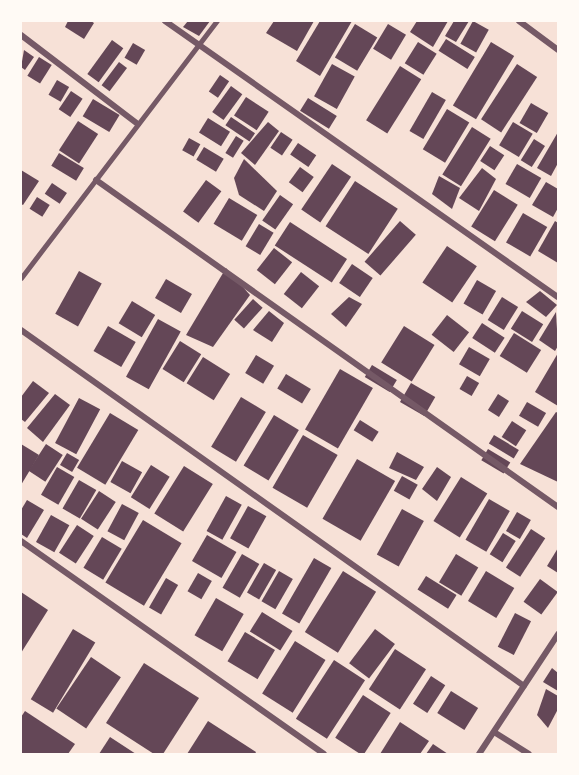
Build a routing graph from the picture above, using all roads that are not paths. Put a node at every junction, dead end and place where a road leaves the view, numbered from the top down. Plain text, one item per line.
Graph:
1 (165, 21) edge
2 (217, 21) edge
3 (519, 21) edge
4 (21, 35) edge
5 (198, 47) junction
6 (558, 50) edge
7 (138, 124) junction
8 (96, 180) junction
9 (21, 278) edge
10 (558, 297) edge
11 (21, 330) edge
12 (558, 507) edge
13 (21, 541) edge
14 (558, 634) edge
15 (524, 686) junction
16 (494, 732) junction
17 (324, 754) edge
18 (479, 754) edge
19 (528, 754) edge

1 - 5 street
2 - 5 lane
3 - 6 street
4 - 7 street
5 - 7 lane
5 - 10 street
7 - 8 lane
8 - 9 lane
8 - 12 street
11 - 15 street
13 - 17 street
14 - 15 street
15 - 16 street
16 - 18 street
16 - 19 street

